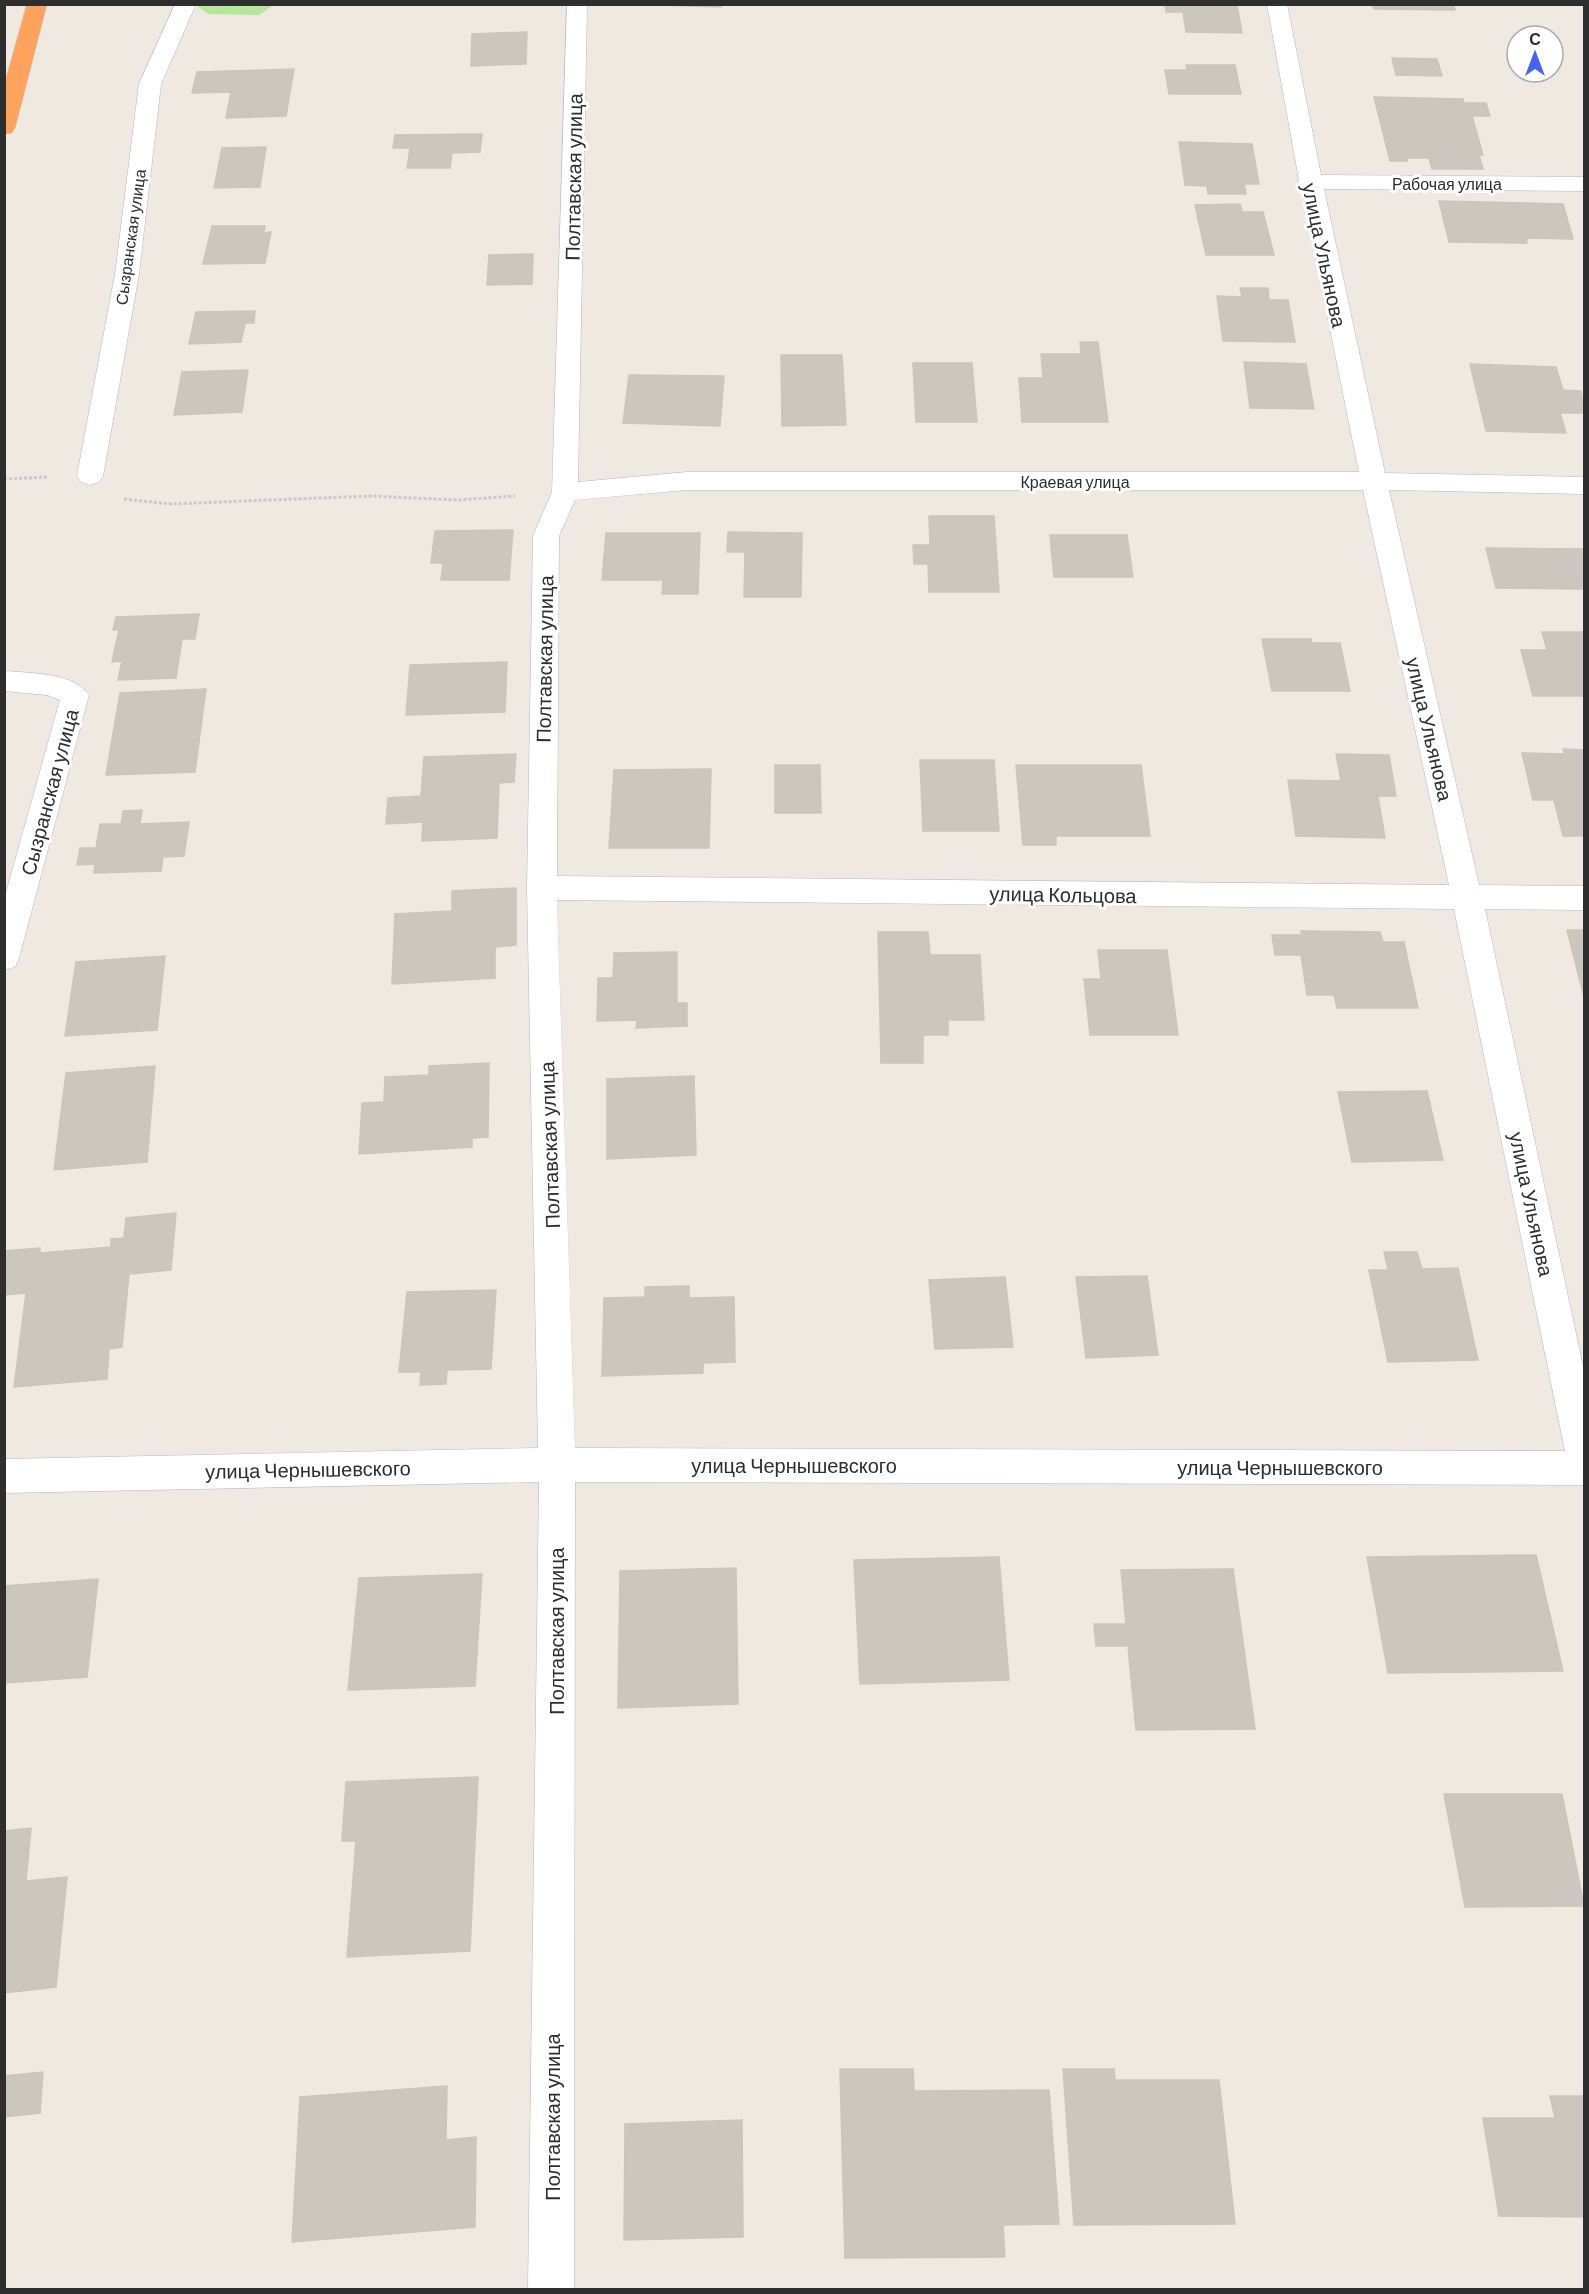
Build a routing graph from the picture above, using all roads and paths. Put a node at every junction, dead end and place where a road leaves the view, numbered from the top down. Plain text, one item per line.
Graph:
1 (38, 4) edge
2 (186, 4) edge
3 (577, 4) edge
4 (1277, 4) edge
5 (4, 128) edge
6 (1309, 182) junction
7 (1584, 184) edge
8 (90, 476) joint
9 (1373, 481) junction
10 (1584, 485) edge
11 (565, 492) junction
12 (4, 681) edge
13 (542, 888) junction
14 (1468, 898) junction
15 (1584, 898) edge
16 (4, 958) edge
17 (1584, 1454) edge
18 (557, 1465) junction
19 (1584, 1468) edge
20 (4, 1476) edge
21 (551, 2289) edge

1 - 5 highway
2 - 8 street, Сызранская улица
3 - 11 street, Полтавская улица
4 - 6 street, улица Ульянова
6 - 7 street, Рабочая улица
6 - 9 street, улица Ульянова
8 - 11 path
9 - 10 street, Краевая улица
9 - 11 street, Краевая улица
9 - 14 street, улица Ульянова
11 - 13 street, Полтавская улица
12 - 16 street, Сызранская улица
13 - 14 street, улица Кольцова
13 - 18 street, Полтавская улица
14 - 15 street, улица Кольцова
14 - 17 street, улица Ульянова
18 - 19 street, улица Чернышевского
18 - 20 street, улица Чернышевского
18 - 21 street, Полтавская улица

